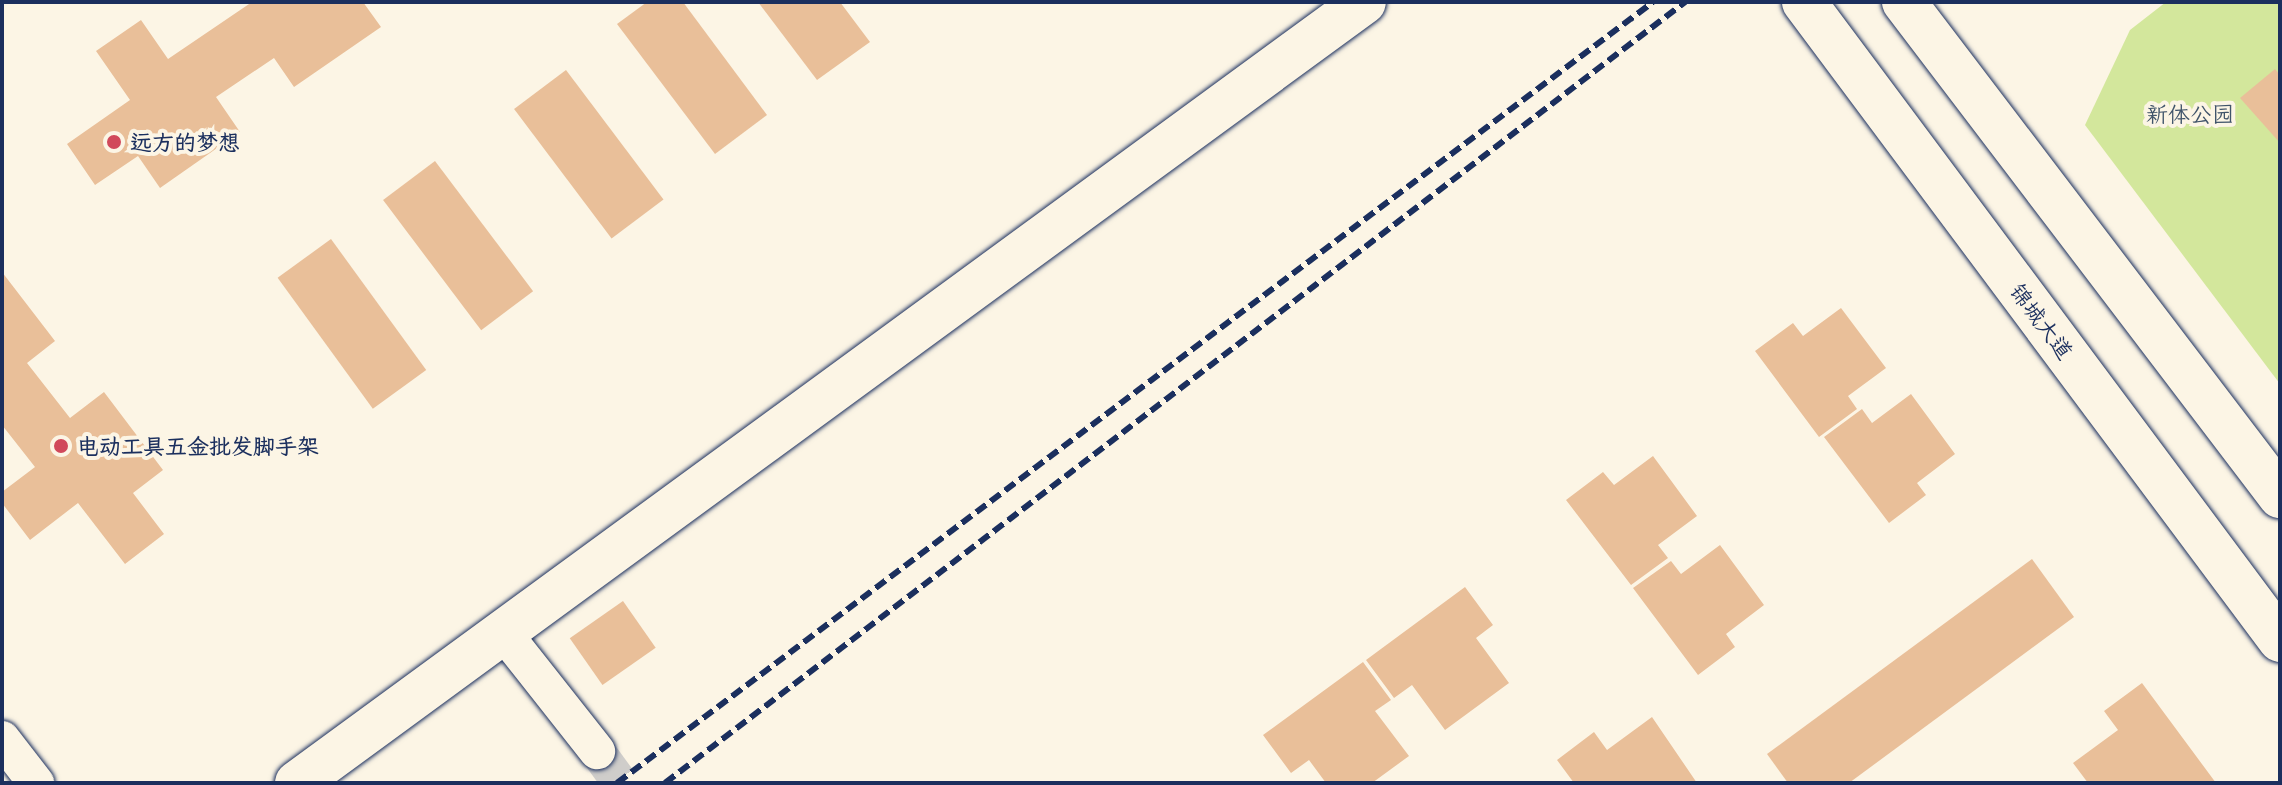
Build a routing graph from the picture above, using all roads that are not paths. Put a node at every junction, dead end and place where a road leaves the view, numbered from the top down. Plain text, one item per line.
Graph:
1 (1364, 2) edge
2 (1804, 2) edge
3 (1904, 2) edge
4 (2280, 496) edge
5 (503, 632) junction
6 (2280, 640) edge
7 (2, 739) edge
8 (597, 751) tunnel mouth
9 (36, 783) edge
10 (297, 783) edge

1 - 5 main road
2 - 6 main road, 锦城大道
3 - 4 main road
5 - 8 street
5 - 10 main road
7 - 9 street

